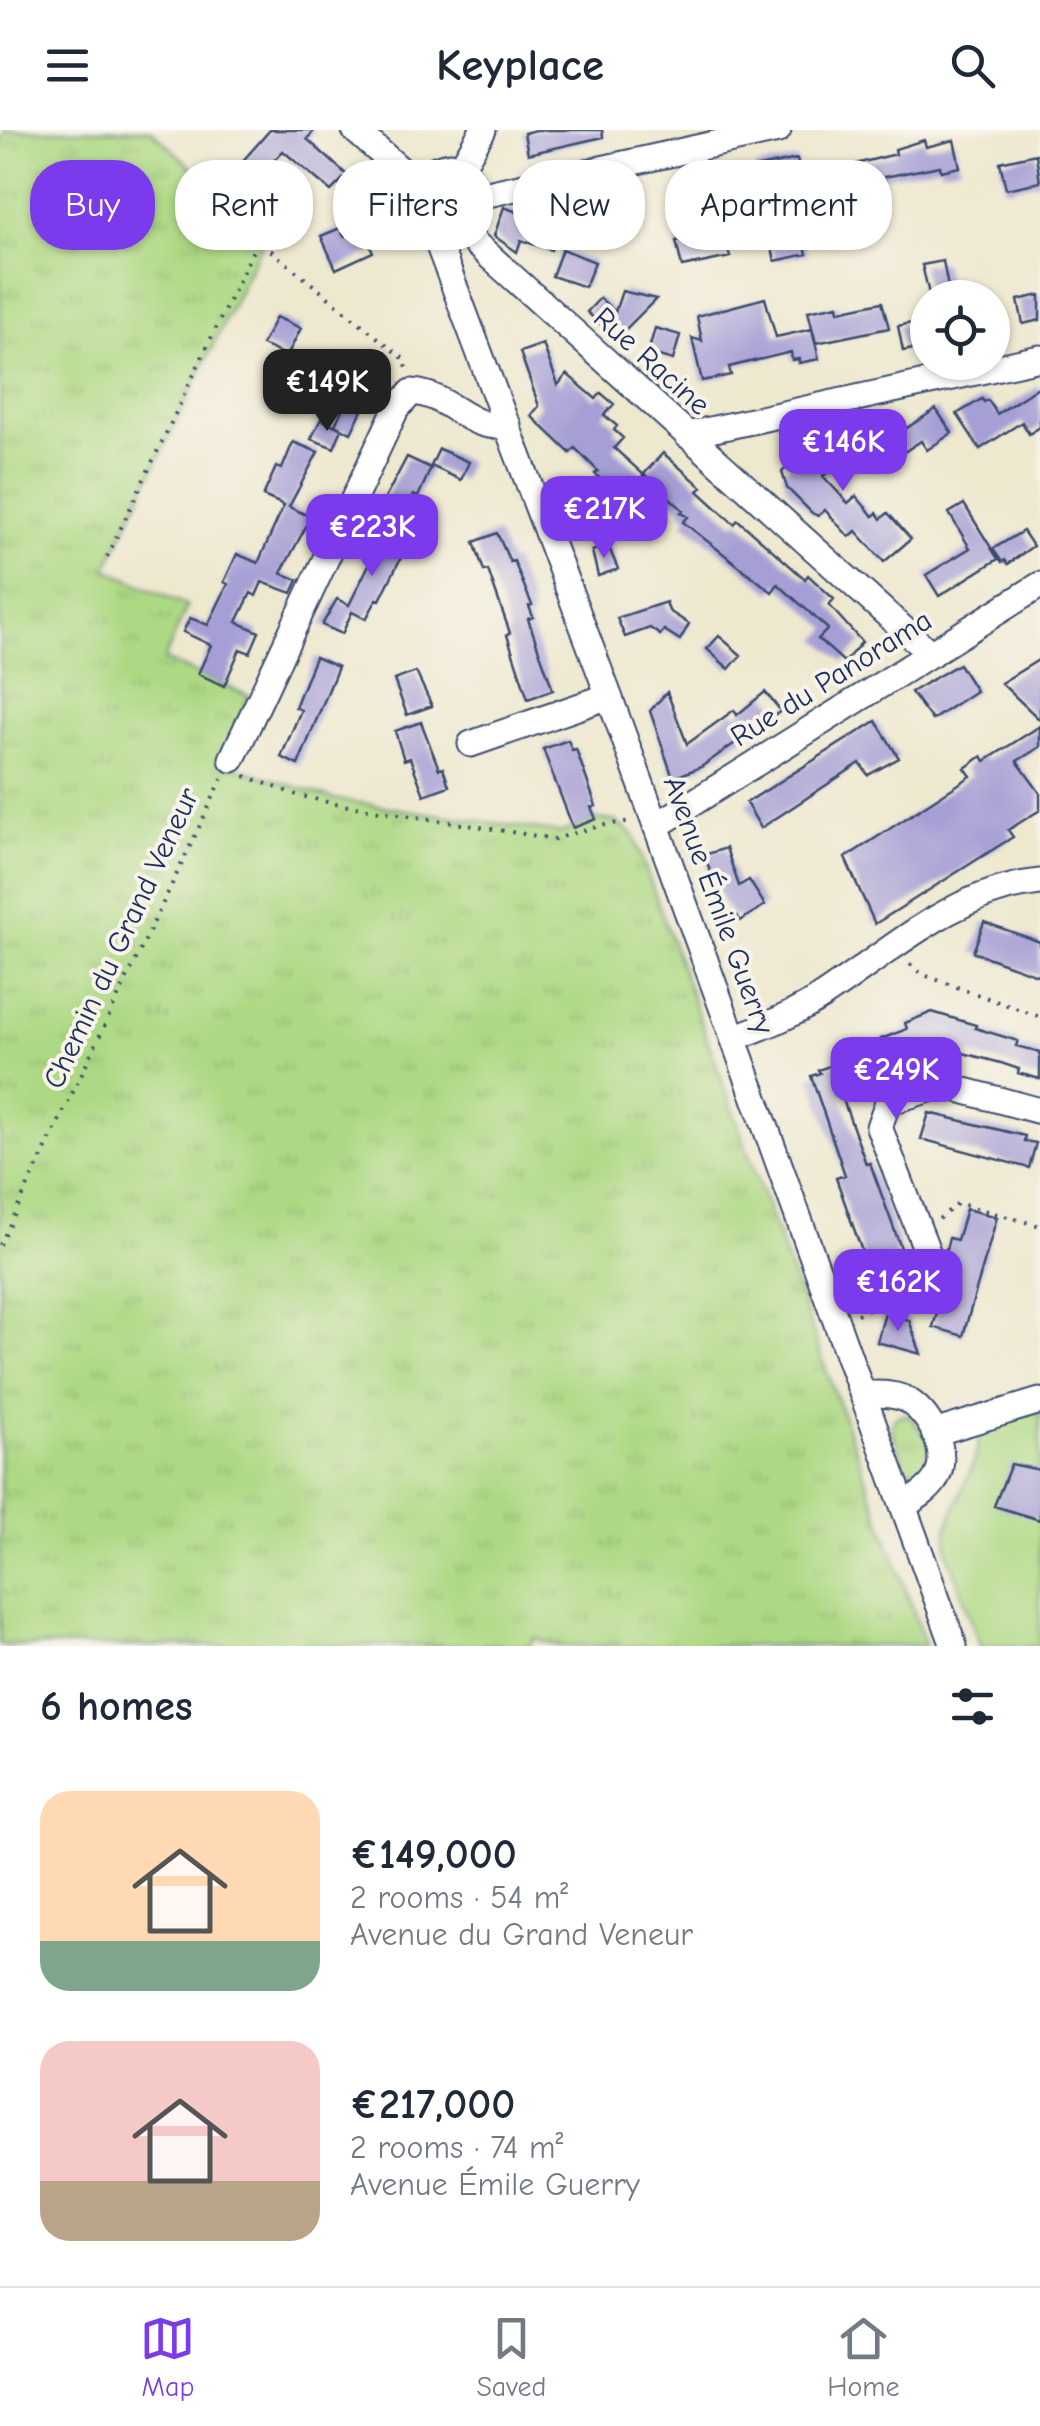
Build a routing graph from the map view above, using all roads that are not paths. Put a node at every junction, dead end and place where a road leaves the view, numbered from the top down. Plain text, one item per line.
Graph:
1 (355, 130) edge
2 (482, 130) edge
3 (778, 130) edge
4 (390, 160) edge
5 (465, 160) edge
6 (493, 192) edge
7 (455, 250) edge
8 (469, 250) edge
9 (1040, 358) edge
10 (508, 425) junction
11 (687, 436) junction
12 (1040, 585) edge
13 (931, 654) junction
14 (610, 696) junction
15 (470, 744) dead end
16 (229, 764) road end
17 (644, 824) junction
18 (1040, 882) edge
19 (734, 1038) junction
20 (1040, 1111) edge
21 (916, 1291) road end
22 (864, 1394) junction
23 (1040, 1401) edge
24 (934, 1433) junction
25 (905, 1505) junction
26 (954, 1646) edge

1 - 4 street
2 - 5 street
3 - 6 street
7 - 10 street, Avenue Émile Guerry
8 - 11 street, Rue Racine
9 - 11 street
10 - 14 street, Avenue Émile Guerry
10 - 16 street
11 - 13 street, Rue Racine
12 - 13 street, Rue du Panorama
13 - 17 street, Rue du Panorama
14 - 15 street
14 - 17 street, Avenue Émile Guerry
17 - 19 street, Avenue Émile Guerry
18 - 19 street
19 - 22 street, Avenue Émile Guerry
20 - 21 street
22 - 24 street
22 - 25 street, Avenue Émile Guerry
23 - 24 street
24 - 25 street
25 - 26 street, Avenue Émile Guerry

